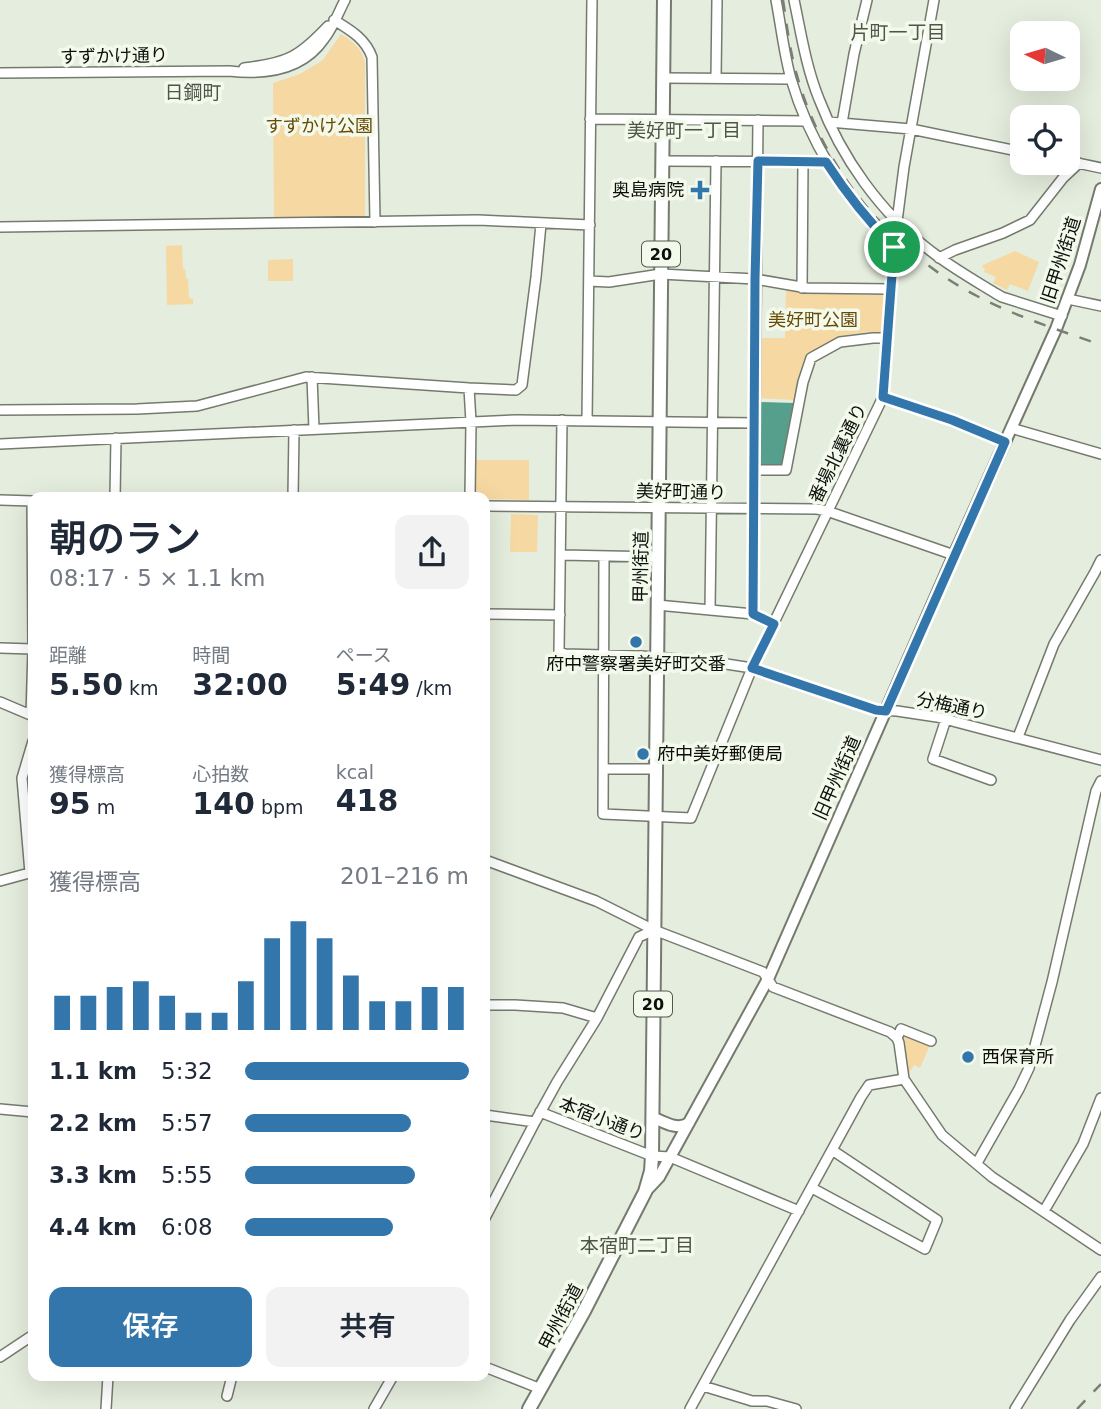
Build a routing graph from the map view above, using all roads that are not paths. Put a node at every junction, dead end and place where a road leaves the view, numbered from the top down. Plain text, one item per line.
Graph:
1 (345, 0) edge
2 (592, 0) edge
3 (664, 0) edge
4 (717, 0) edge
5 (776, 0) edge
6 (794, 0) edge
7 (867, 0) edge
8 (934, 0) edge
9 (334, 20) junction
10 (0, 74) edge
11 (663, 78) junction
12 (716, 78) junction
13 (791, 79) junction
14 (590, 119) junction
15 (662, 119) junction
16 (758, 120) junction
17 (806, 121) junction
18 (829, 122) junction
19 (842, 123) junction
20 (911, 129) junction
21 (1010, 150) edge
22 (662, 161) junction
23 (716, 161) junction
24 (758, 161) junction
25 (803, 162) junction
26 (826, 162) junction
27 (1080, 163) edge
28 (1101, 168) edge
29 (1066, 175) edge
30 (1101, 188) edge
31 (375, 222) junction
32 (897, 222) junction
33 (541, 224) junction
34 (590, 225) junction
35 (0, 227) edge
36 (894, 247) junction
37 (939, 258) junction
38 (661, 274) junction
39 (714, 276) junction
40 (755, 279) junction
41 (589, 281) junction
42 (802, 288) junction
43 (890, 289) junction
44 (1068, 299) junction
45 (1101, 306) edge
46 (1062, 316) junction
47 (888, 338) junction
48 (312, 377) junction
49 (469, 388) junction
50 (883, 397) junction
51 (0, 410) edge
52 (562, 421) junction
53 (587, 421) junction
54 (660, 421) junction
55 (471, 422) junction
56 (712, 422) junction
57 (755, 423) junction
58 (1011, 428) junction
59 (314, 429) junction
60 (293, 430) junction
61 (116, 438) junction
62 (1005, 442) junction
63 (0, 444) edge
64 (1101, 454) edge
65 (755, 470) junction
66 (115, 492) edge
67 (293, 492) edge
68 (470, 492) edge
69 (0, 500) edge
70 (28, 501) edge
71 (490, 506) edge
72 (561, 506) junction
73 (659, 508) junction
74 (711, 508) junction
75 (754, 509) junction
76 (827, 511) junction
77 (561, 555) junction
78 (954, 555) junction
79 (604, 556) junction
80 (658, 557) junction
81 (1101, 560) edge
82 (657, 606) junction
83 (710, 610) junction
84 (490, 614) edge
85 (753, 614) junction
86 (560, 615) junction
87 (774, 624) junction
88 (0, 648) edge
89 (28, 649) edge
90 (603, 654) junction
91 (657, 657) junction
92 (752, 668) junction
93 (0, 702) edge
94 (886, 711) junction
95 (28, 714) edge
96 (946, 719) junction
97 (1018, 737) junction
98 (28, 758) edge
99 (1101, 760) edge
100 (603, 769) junction
101 (656, 769) junction
102 (991, 780) dead end
103 (1101, 781) edge
104 (656, 817) junction
105 (28, 835) edge
106 (490, 862) edge
107 (28, 874) edge
108 (0, 881) edge
109 (654, 930) junction
110 (768, 979) junction
111 (490, 1005) edge
112 (597, 1018) junction
113 (897, 1038) junction
114 (930, 1041) dead end
115 (904, 1079) junction
116 (1101, 1098) edge
117 (0, 1109) edge
118 (28, 1112) edge
119 (540, 1112) junction
120 (490, 1116) edge
121 (652, 1117) junction
122 (535, 1122) junction
123 (689, 1124) junction
124 (832, 1150) junction
125 (652, 1156) junction
126 (670, 1157) junction
127 (977, 1163) junction
128 (812, 1188) junction
129 (643, 1197) junction
130 (490, 1208) edge
131 (799, 1211) junction
132 (1044, 1211) junction
133 (1101, 1250) edge
134 (1101, 1277) edge
135 (28, 1338) edge
136 (0, 1357) edge
137 (490, 1369) edge
138 (108, 1381) edge
139 (231, 1381) edge
140 (390, 1381) edge
141 (703, 1386) junction
142 (541, 1389) junction
143 (227, 1396) dead end
144 (106, 1409) edge
145 (374, 1409) edge
146 (529, 1409) edge
147 (690, 1409) edge
148 (796, 1409) edge
149 (1015, 1409) edge

1 - 9 street, すずかけ通り
2 - 14 street
3 - 11 highway, 甲州街道 / 20
4 - 12 street
5 - 13 street
6 - 18 street
7 - 19 street
8 - 20 street, 番場北裏通り
9 - 10 street, すずかけ通り
9 - 31 street
11 - 12 street
11 - 15 highway, 甲州街道 / 20
12 - 13 street
13 - 17 street
14 - 15 street
14 - 34 street
15 - 16 street
15 - 22 highway, 甲州街道 / 20
16 - 17 street
16 - 24 street
17 - 26 street
18 - 19 street
18 - 32 street
19 - 20 street
20 - 21 street
20 - 32 street, 番場北裏通り
22 - 23 street
22 - 38 highway, 甲州街道 / 20
23 - 24 street
23 - 39 street
24 - 25 street
24 - 40 street
25 - 26 street
25 - 42 street
26 - 36 street
27 - 28 street
29 - 37 street
30 - 44 main road, 旧甲州街道
31 - 33 street
31 - 35 street
32 - 36 street, 番場北裏通り
32 - 37 street
33 - 34 street
33 - 49 street
34 - 41 street
36 - 43 street, 番場北裏通り
37 - 46 street
38 - 39 street
38 - 41 street
38 - 54 highway, 甲州街道 / 20
39 - 40 street
39 - 56 street
40 - 42 street
40 - 57 street
41 - 53 street
42 - 43 street
43 - 47 street, 番場北裏通り
44 - 45 street
44 - 46 main road, 旧甲州街道
46 - 58 main road, 旧甲州街道
47 - 50 street, 番場北裏通り
47 - 65 street
48 - 49 street
48 - 51 street
48 - 59 street
49 - 55 street
50 - 62 street
50 - 76 street, 番場北裏通り
52 - 53 street
52 - 55 street
52 - 72 street
53 - 54 street
54 - 56 street
54 - 73 highway, 甲州街道 / 20
55 - 59 street
55 - 68 street
56 - 57 street
56 - 74 street
57 - 65 street
58 - 62 main road, 旧甲州街道
58 - 64 street
59 - 60 street
60 - 61 street
60 - 67 street
61 - 63 street
61 - 66 street
62 - 78 main road, 旧甲州街道
65 - 75 street
69 - 70 street
71 - 72 street, 美好町通り
72 - 73 street, 美好町通り
72 - 77 street
73 - 74 street, 美好町通り
73 - 80 highway, 甲州街道 / 20
74 - 75 street, 美好町通り
74 - 83 street
75 - 76 street, 美好町通り
75 - 85 street
76 - 78 street, 美好町通り
76 - 87 street, 番場北裏通り
77 - 79 street
77 - 86 street
78 - 94 main road, 旧甲州街道
79 - 80 street
79 - 90 street
80 - 82 highway, 甲州街道 / 20
81 - 97 street
82 - 83 street
82 - 91 highway, 甲州街道 / 20
83 - 85 street
84 - 86 street
85 - 87 street
86 - 90 street, 分梅通り
87 - 92 street, 番場北裏通り
88 - 89 street
90 - 91 street, 分梅通り
90 - 100 street
91 - 92 street, 分梅通り
91 - 101 highway, 甲州街道 / 20
92 - 94 street, 分梅通り
92 - 104 street, 番場北裏通り
93 - 95 street
94 - 96 street, 分梅通り
94 - 110 main road, 旧甲州街道
96 - 97 street, 分梅通り
96 - 102 street
97 - 99 street, 分梅通り
98 - 105 street
100 - 101 street
100 - 104 street
101 - 104 highway, 甲州街道 / 20
103 - 127 street
104 - 109 highway, 甲州街道 / 20
106 - 109 street
107 - 108 street
109 - 110 street
109 - 112 street
109 - 121 highway, 甲州街道 / 20
110 - 113 street
110 - 123 main road, 旧甲州街道
111 - 112 street
112 - 119 street
113 - 114 street
113 - 115 street
115 - 124 street
115 - 127 street
116 - 132 street
117 - 118 street
119 - 122 street
119 - 125 street, 本宿小通り
120 - 122 street, 本宿小通り
121 - 123 main road
121 - 125 highway, 甲州街道 / 20
122 - 130 street
123 - 126 main road, 旧甲州街道
124 - 128 street
124 - 128 street
125 - 126 street, 本宿小通り
125 - 129 highway, 20
126 - 129 main road, 旧甲州街道
126 - 131 street, 本宿小通り
127 - 132 street
128 - 131 street
129 - 142 highway, 甲州街道 / 20
131 - 141 street
132 - 133 street
134 - 149 street
135 - 136 street
137 - 142 street
138 - 144 street
139 - 143 street
140 - 145 street
141 - 147 street
141 - 148 street
142 - 146 highway, 甲州街道 / 20

